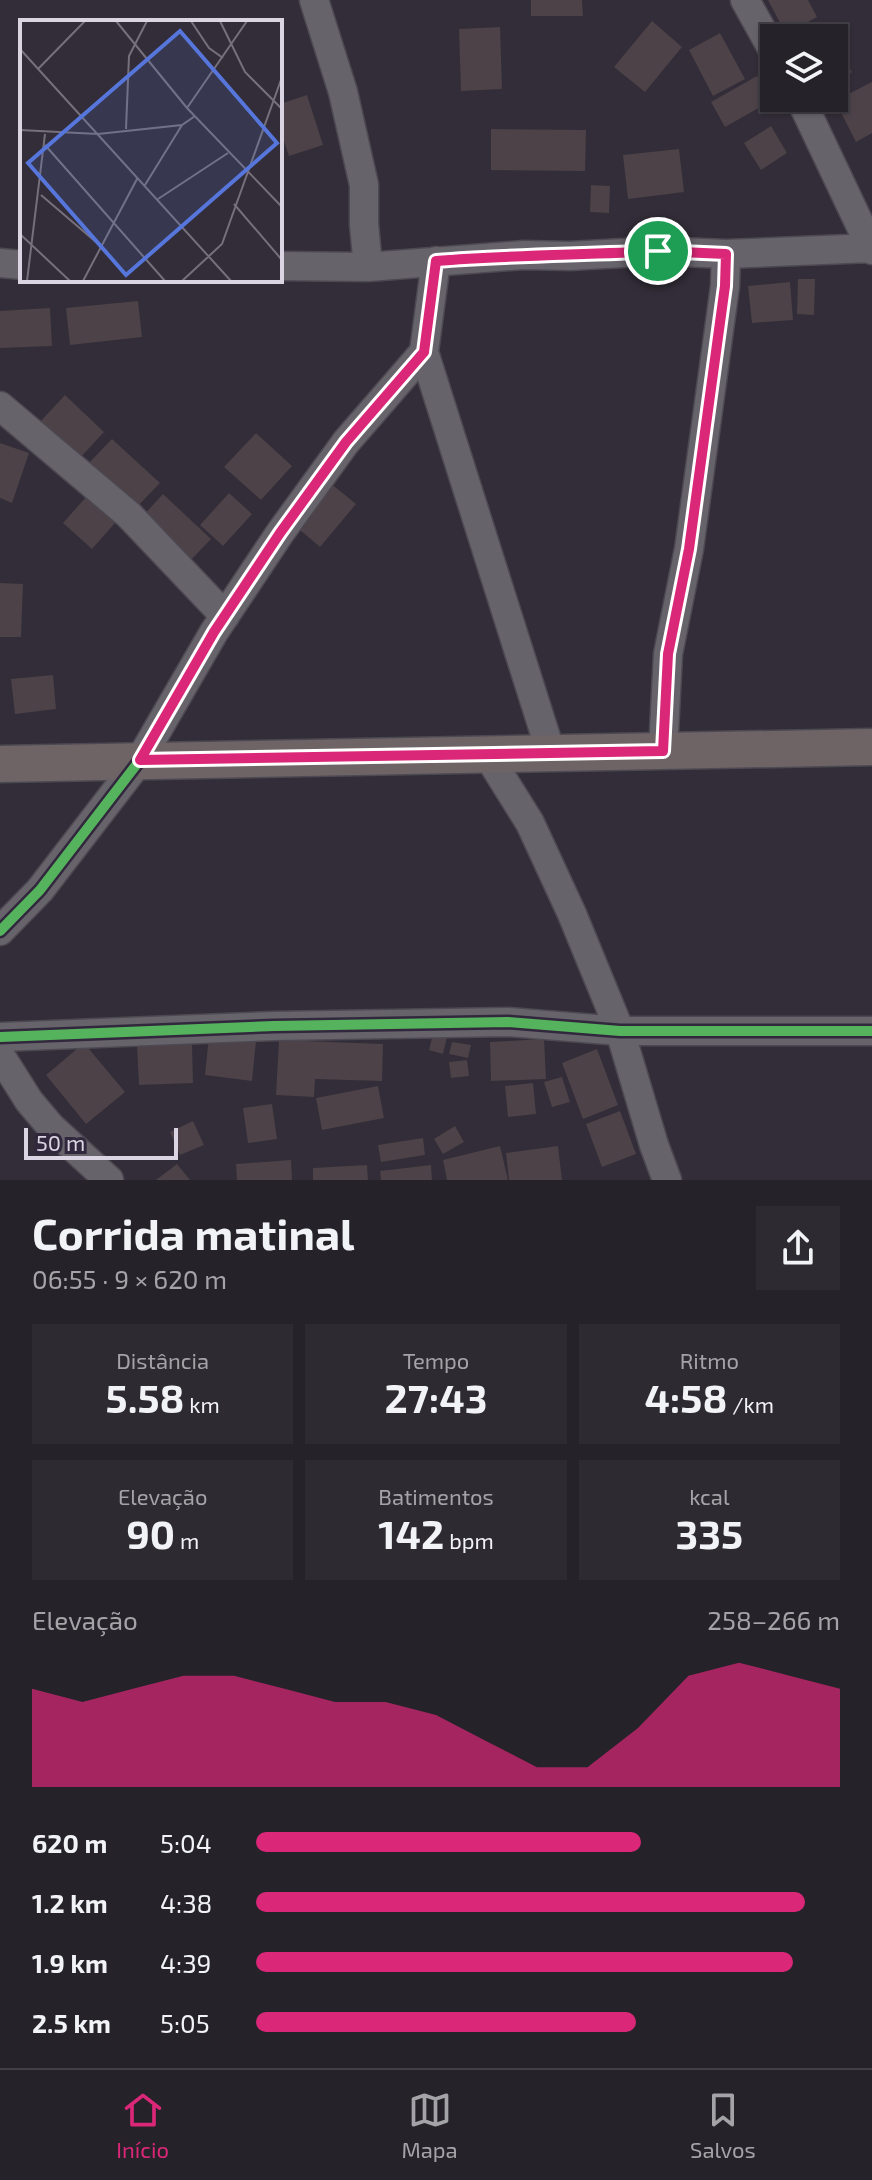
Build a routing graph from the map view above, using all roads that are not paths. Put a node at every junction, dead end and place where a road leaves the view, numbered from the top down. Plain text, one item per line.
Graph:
1 (314, 0) edge
2 (745, 0) edge
3 (760, 27) edge
4 (807, 112) edge
5 (872, 249) edge
6 (726, 254) junction
7 (436, 261) junction
8 (0, 263) edge
9 (20, 265) edge
10 (282, 266) edge
11 (368, 267) junction
12 (424, 352) junction
13 (0, 406) edge
14 (225, 616) junction
15 (872, 747) edge
16 (663, 751) junction
17 (551, 753) junction
18 (487, 754) junction
19 (140, 760) junction
20 (0, 764) edge
21 (0, 931) edge
22 (620, 1031) junction
23 (872, 1031) edge
24 (0, 1037) edge
25 (0, 1055) edge
26 (663, 1179) edge
27 (109, 1180) edge

1 - 11 street
2 - 3 street
4 - 5 street
5 - 6 street
6 - 7 street
6 - 16 street
7 - 11 street
7 - 12 street
8 - 9 street
10 - 11 street
12 - 14 street
12 - 17 street
13 - 14 street
14 - 19 street
15 - 16 main road
16 - 17 main road
17 - 18 main road
18 - 19 main road
18 - 22 street
19 - 20 main road
19 - 21 street
22 - 23 street
22 - 24 street
22 - 26 street
25 - 27 street

